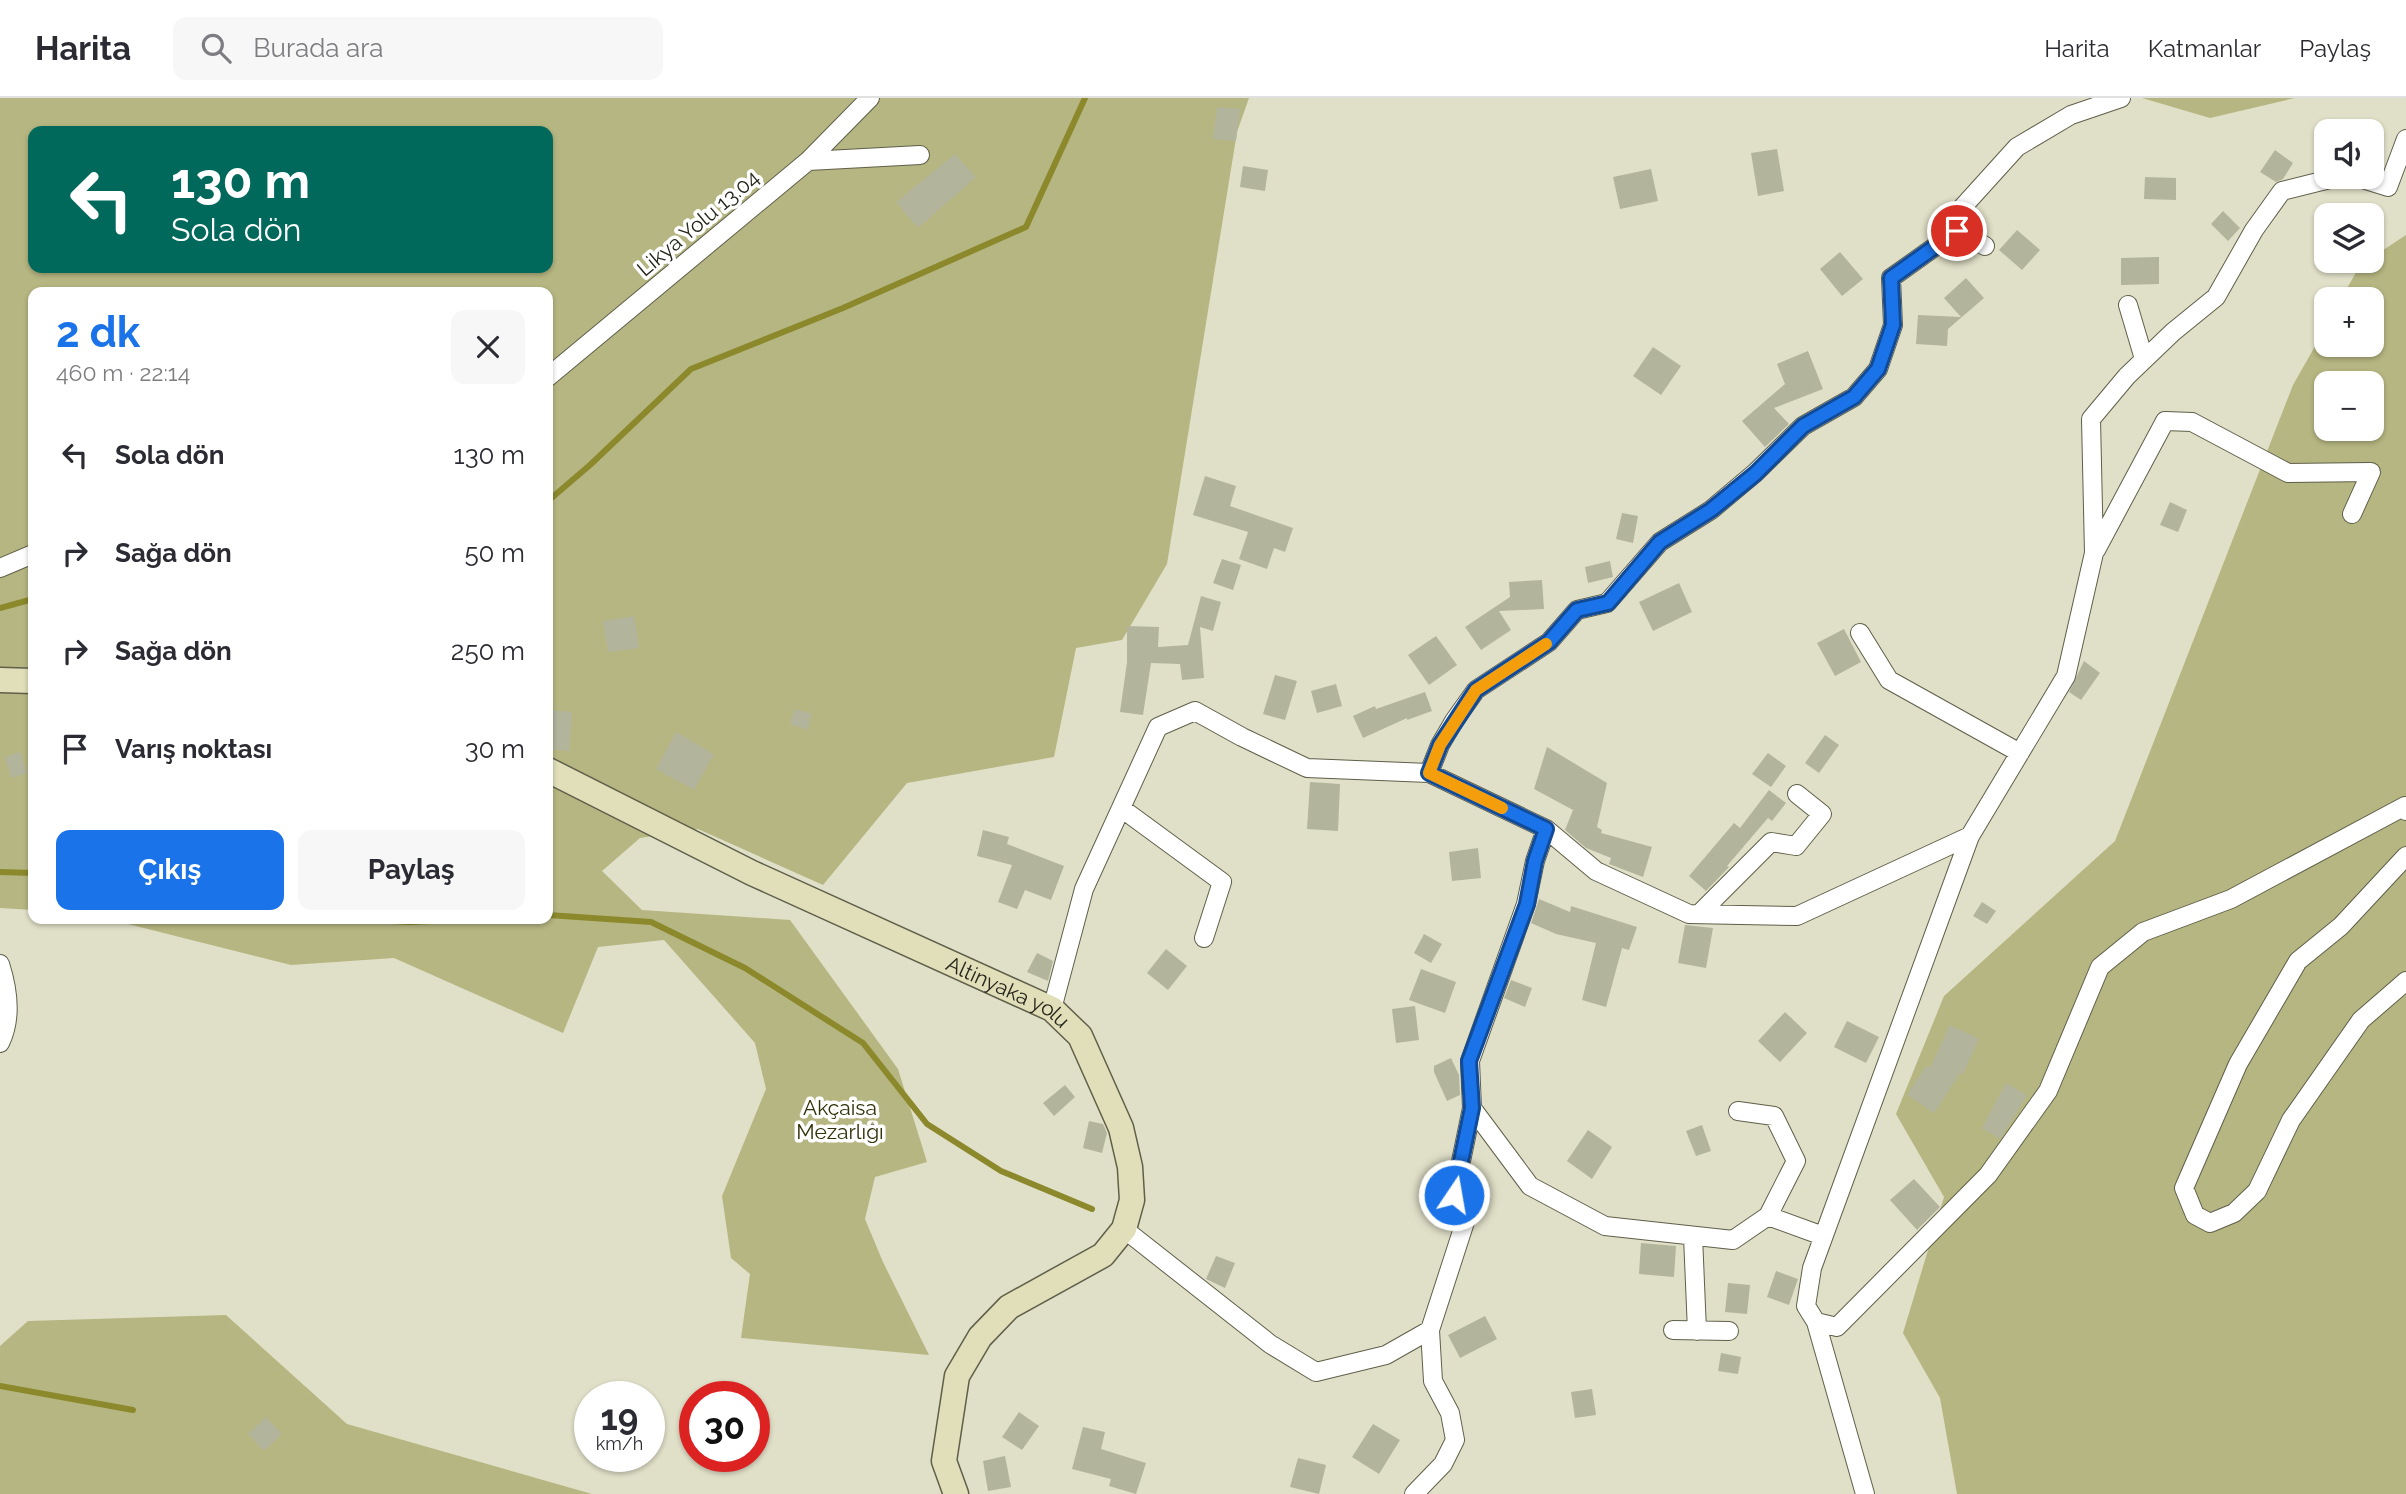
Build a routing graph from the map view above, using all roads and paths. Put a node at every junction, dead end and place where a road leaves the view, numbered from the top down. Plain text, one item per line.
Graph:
1 (870, 98) edge
2 (2121, 98) edge
3 (2406, 139) edge
4 (920, 155) dead end
5 (808, 162) junction
6 (2314, 183) edge
7 (2384, 186) edge
8 (1957, 231) junction
9 (1985, 246) dead end
10 (2128, 305) dead end
11 (2144, 359) junction
12 (553, 373) edge
13 (2352, 514) dead end
14 (2094, 553) junction
15 (28, 556) edge
16 (0, 568) edge
17 (1860, 633) dead end
18 (0, 680) edge
19 (28, 681) edge
20 (2020, 752) junction
21 (553, 773) edge
22 (1429, 773) junction
23 (1797, 794) dead end
24 (1121, 808) junction
25 (2406, 811) edge
26 (1546, 829) junction
27 (1970, 836) junction
28 (2406, 856) edge
29 (1699, 914) junction
30 (1205, 938) dead end
31 (0, 964) edge
32 (2406, 981) edge
33 (1052, 1009) junction
34 (0, 1043) edge
35 (1472, 1108) junction
36 (1738, 1111) dead end
37 (1769, 1216) junction
38 (1124, 1230) junction
39 (1693, 1236) junction
40 (1823, 1236) junction
41 (1816, 1322) junction
42 (1673, 1329) dead end
43 (1430, 1331) junction
44 (1696, 1331) junction
45 (1729, 1331) dead end
46 (956, 1494) edge
47 (1415, 1494) edge
48 (1865, 1494) edge

1 - 5 street, Likya Yolu 13.04
2 - 8 street
3 - 7 street
4 - 5 street
5 - 12 street, Likya Yolu 13.04
6 - 11 street
8 - 9 street
8 - 22 street
10 - 11 street
11 - 14 street
13 - 14 street
14 - 20 street
15 - 16 street
17 - 20 street
18 - 19 main road
20 - 27 street
21 - 33 main road, Altinyaka yolu
22 - 24 street
22 - 26 street
23 - 29 street
24 - 30 street
24 - 33 street
25 - 41 street
26 - 29 street
26 - 35 street
27 - 29 street
27 - 40 street
28 - 32 street
31 - 34 street
33 - 38 main road, Altinyaka yolu
35 - 39 street
35 - 43 street
36 - 37 street
37 - 39 street
37 - 40 street
38 - 43 street
38 - 46 main road, Altinyaka yolu
39 - 44 street
40 - 41 street
41 - 48 street
42 - 44 street
43 - 47 street
44 - 45 street

